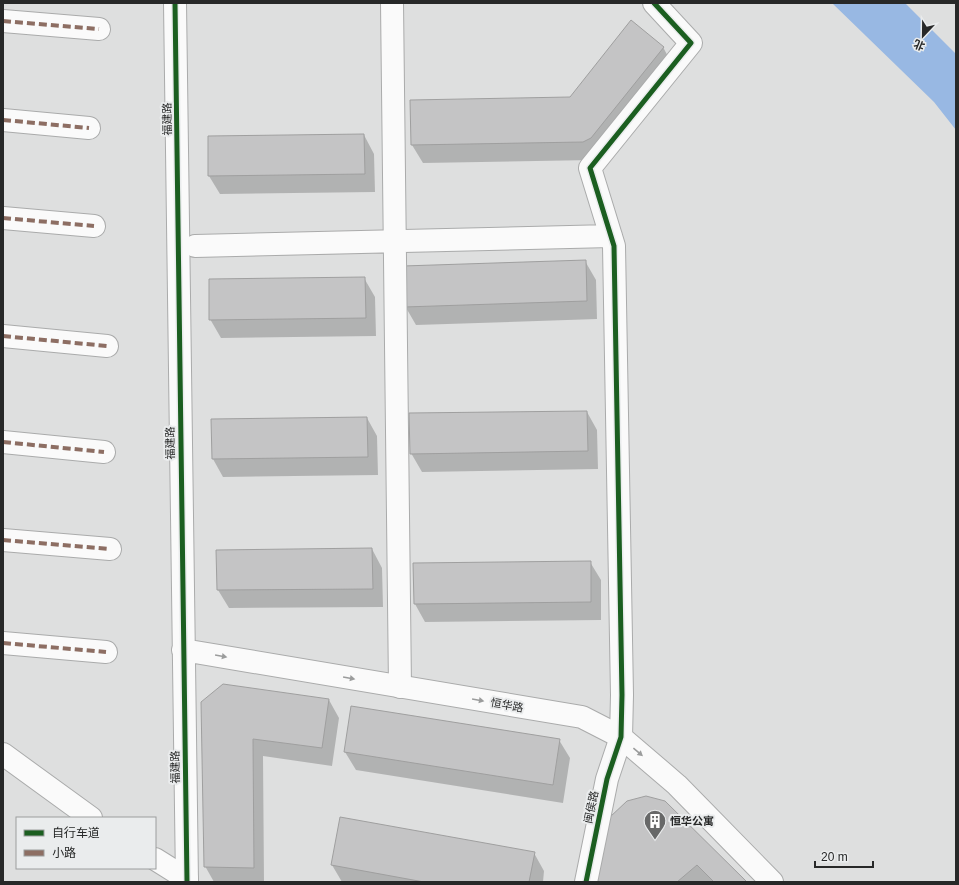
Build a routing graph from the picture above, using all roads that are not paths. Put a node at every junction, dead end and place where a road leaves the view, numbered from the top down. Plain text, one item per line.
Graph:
1 (176, 3) edge
2 (392, 3) edge
3 (654, 3) edge
4 (3, 21) edge
5 (99, 29) dead end
6 (3, 120) edge
7 (89, 128) dead end
8 (3, 218) edge
9 (94, 226) dead end
10 (611, 236) junction
11 (395, 241) junction
12 (195, 246) dead end
13 (3, 336) edge
14 (107, 346) dead end
15 (3, 442) edge
16 (104, 452) dead end
17 (3, 540) edge
18 (110, 549) dead end
19 (3, 643) edge
20 (183, 650) junction
21 (106, 652) dead end
22 (400, 687) junction
23 (621, 737) junction
24 (3, 754) edge
25 (91, 817) edge
26 (156, 860) edge
27 (187, 880) edge
28 (586, 882) edge
29 (772, 882) edge

1 - 20 street, 福建路
2 - 11 street
3 - 10 street, 闽侯路
4 - 5 street
6 - 7 street
8 - 9 street
10 - 11 street
10 - 23 street, 闽侯路
11 - 12 street
11 - 22 street
13 - 14 street
15 - 16 street
17 - 18 street
19 - 21 street
20 -> 22 street, 恒华路
20 - 27 street, 福建路
22 -> 23 street, 恒华路
23 - 28 street, 闽侯路
23 -> 29 street, 恒华路
24 - 25 street
26 - 27 street

